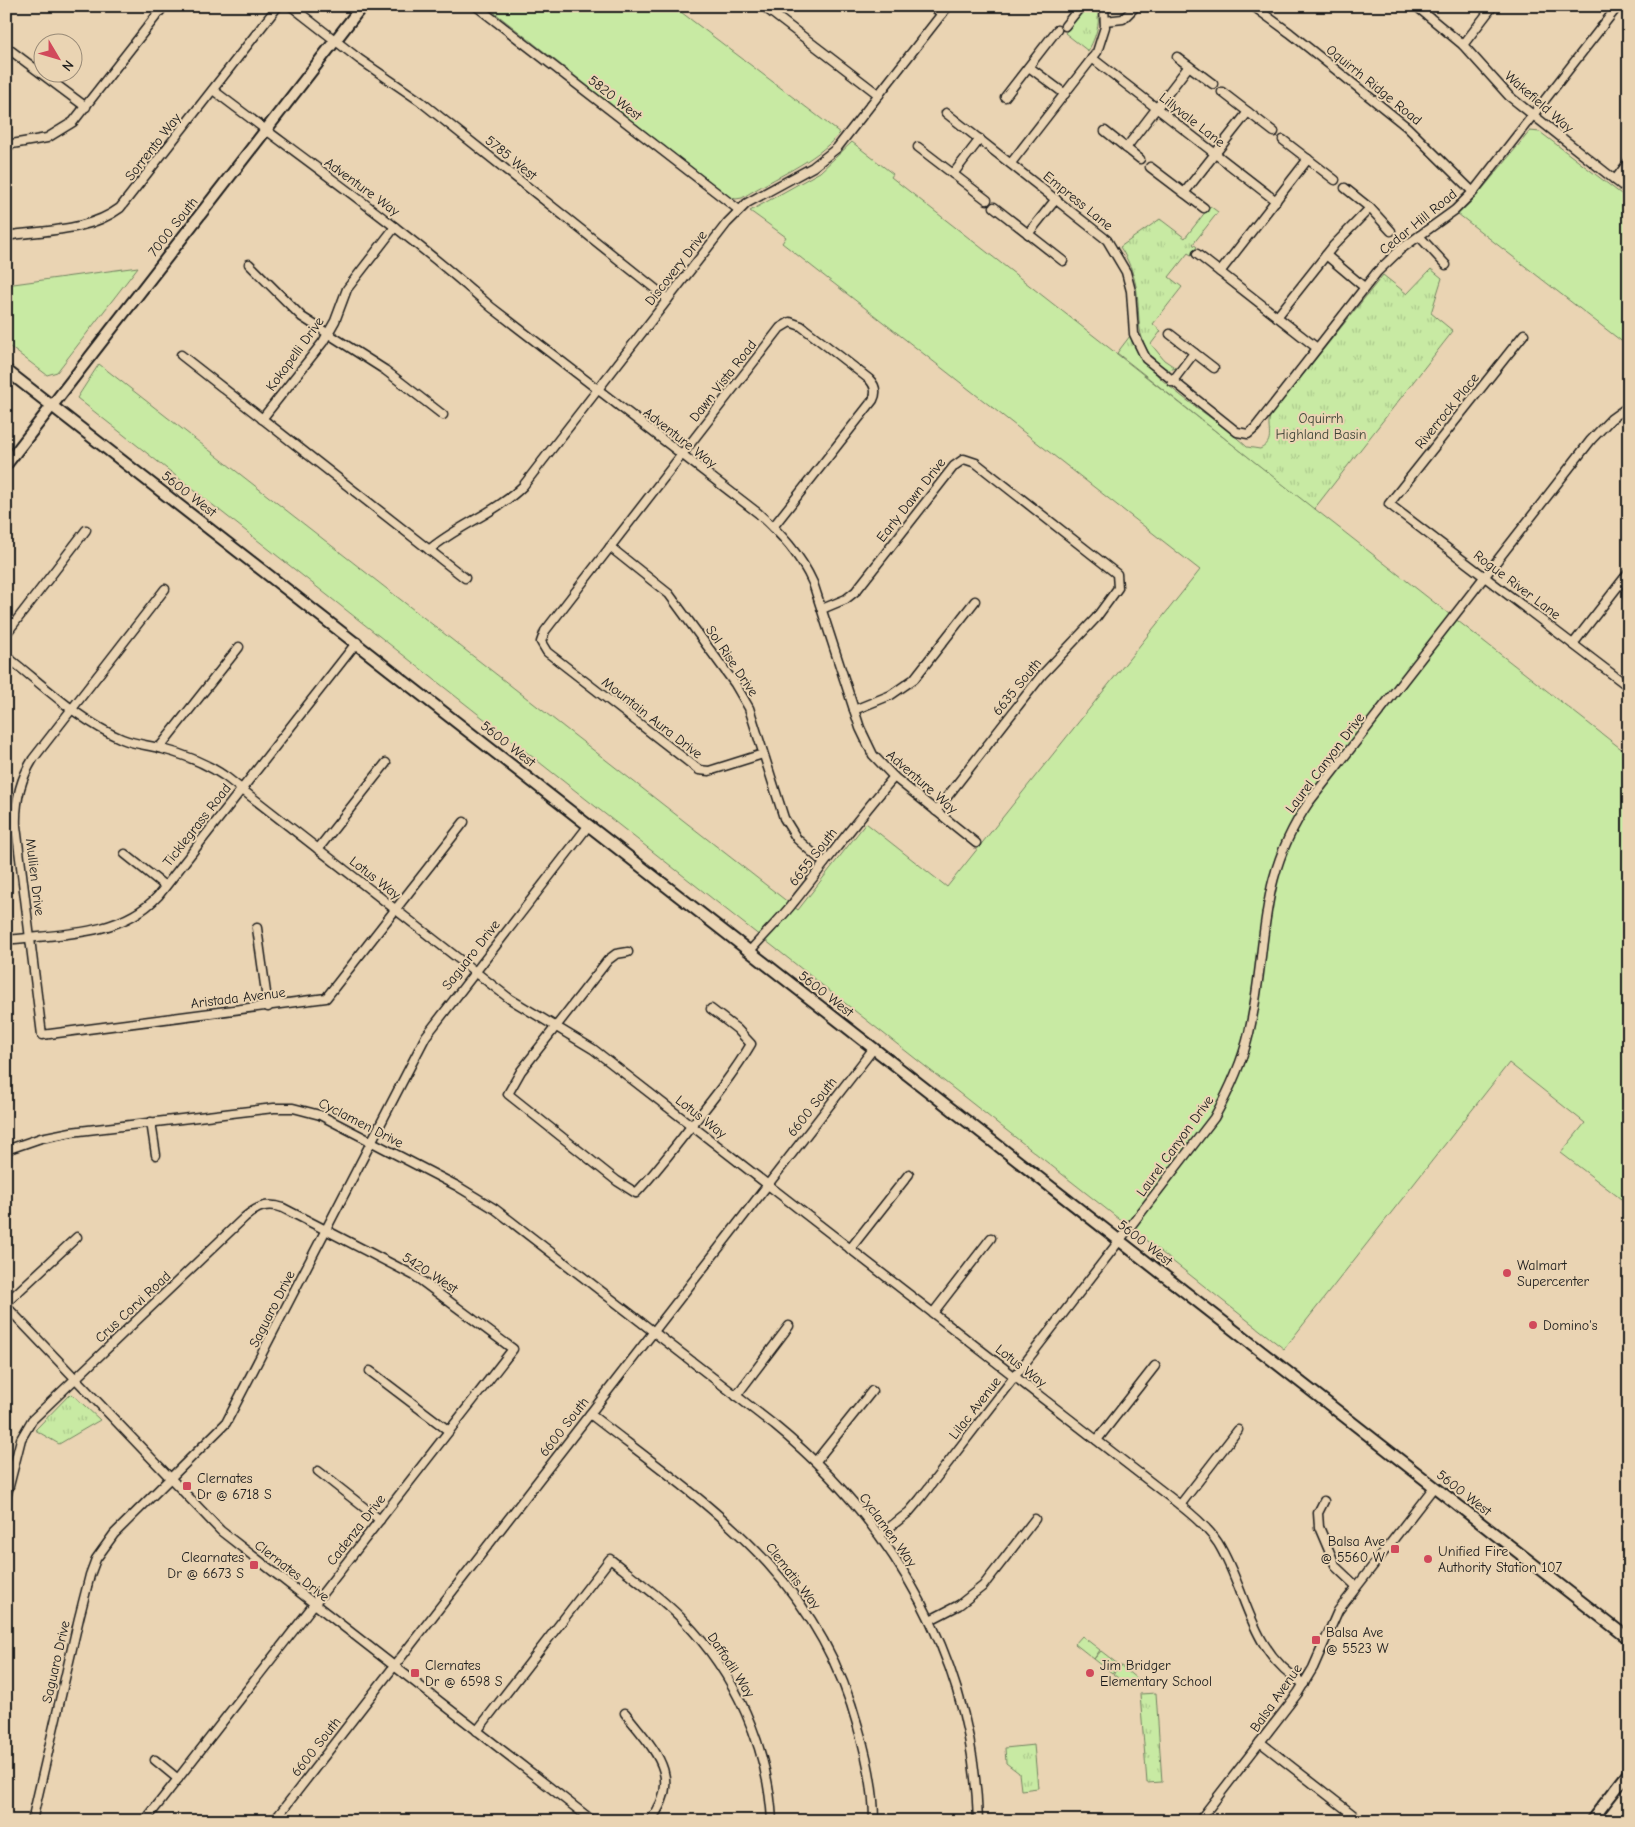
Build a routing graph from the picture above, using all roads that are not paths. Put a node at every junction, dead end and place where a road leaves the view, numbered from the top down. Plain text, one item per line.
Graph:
1 (164, 6) edge
2 (278, 6) edge
3 (291, 6) edge
4 (362, 6) edge
5 (476, 6) edge
6 (763, 6) edge
7 (932, 6) edge
8 (948, 6) edge
9 (1081, 6) edge
10 (1104, 6) edge
11 (1136, 6) edge
12 (1252, 6) edge
13 (1416, 6) edge
14 (1493, 6) edge
15 (1618, 6) edge
16 (942, 14) junction
17 (1105, 21) junction
18 (1065, 26) dead end
19 (1058, 30) dead end
20 (335, 41) junction
21 (1463, 45) junction
22 (6, 47) edge
23 (1177, 57) dead end
24 (1092, 58) junction
25 (1189, 66) junction
26 (1029, 67) junction
27 (1213, 84) dead end
28 (213, 90) junction
29 (1222, 92) dead end
30 (1064, 94) junction
31 (879, 95) junction
32 (1006, 97) dead end
33 (86, 107) junction
34 (1156, 108) junction
35 (1248, 112) junction
36 (946, 113) dead end
37 (1533, 116) junction
38 (265, 130) junction
39 (1105, 131) dead end
40 (1274, 132) dead end
41 (980, 139) junction
42 (1283, 140) dead end
43 (6, 145) edge
44 (918, 147) dead end
45 (1126, 148) junction
46 (1215, 154) junction
47 (1140, 159) dead end
48 (1308, 159) junction
49 (1629, 161) edge
50 (1010, 163) junction
51 (1150, 167) dead end
52 (953, 174) junction
53 (1335, 180) dead end
54 (1614, 180) junction
55 (1345, 188) dead end
56 (1629, 191) edge
57 (1473, 192) junction
58 (1184, 193) junction
59 (1056, 198) junction
60 (987, 200) dead end
61 (1276, 201) junction
62 (994, 207) dead end
63 (1204, 208) dead end
64 (1370, 208) junction
65 (739, 210) junction
66 (395, 227) junction
67 (1391, 231) dead end
68 (1028, 234) junction
69 (6, 236) edge
70 (1419, 236) junction
71 (1197, 254) dead end
72 (1326, 255) junction
73 (1063, 261) dead end
74 (249, 264) dead end
75 (1446, 265) dead end
76 (1220, 272) junction
77 (1364, 287) junction
78 (668, 299) junction
79 (1277, 317) junction
80 (328, 334) junction
81 (1170, 334) dead end
82 (1524, 334) dead end
83 (1317, 348) junction
84 (1194, 353) junction
85 (181, 356) dead end
86 (1214, 368) dead end
87 (6, 370) edge
88 (1172, 382) junction
89 (598, 390) junction
90 (52, 405) junction
91 (1629, 406) edge
92 (443, 414) dead end
93 (262, 420) junction
94 (1251, 433) joint
95 (682, 455) junction
96 (6, 465) edge
97 (1389, 504) joint
98 (773, 527) junction
99 (86, 530) dead end
100 (610, 548) junction
101 (429, 550) junction
102 (1629, 572) edge
103 (1485, 576) junction
104 (465, 578) dead end
105 (1119, 580) joint
106 (164, 589) dead end
107 (976, 601) dead end
108 (822, 609) junction
109 (6, 634) edge
110 (357, 642) junction
111 (541, 642) joint
112 (1573, 644) junction
113 (238, 646) dead end
114 (6, 656) edge
115 (1629, 687) edge
116 (72, 708) junction
117 (854, 710) junction
118 (159, 748) junction
119 (763, 754) junction
120 (386, 763) dead end
121 (894, 778) junction
122 (241, 789) junction
123 (936, 812) junction
124 (464, 822) dead end
125 (589, 825) junction
126 (976, 843) dead end
127 (318, 849) junction
128 (125, 854) dead end
129 (824, 862) junction
130 (165, 886) junction
131 (396, 910) junction
132 (257, 928) dead end
133 (30, 937) junction
134 (6, 940) edge
135 (750, 951) junction
136 (628, 952) dead end
137 (475, 972) junction
138 (268, 1007) junction
139 (711, 1009) dead end
140 (555, 1028) junction
141 (42, 1035) joint
142 (874, 1048) junction
143 (151, 1122) junction
144 (692, 1126) junction
145 (372, 1142) junction
146 (6, 1150) edge
147 (156, 1155) dead end
148 (909, 1174) dead end
149 (768, 1185) junction
150 (326, 1230) junction
151 (77, 1237) dead end
152 (991, 1238) dead end
153 (1120, 1242) junction
154 (850, 1249) junction
155 (6, 1305) edge
156 (933, 1313) junction
157 (789, 1326) dead end
158 (654, 1332) junction
159 (513, 1349) joint
160 (1155, 1366) dead end
161 (370, 1371) dead end
162 (1015, 1377) junction
163 (75, 1379) junction
164 (872, 1392) dead end
165 (736, 1396) junction
166 (590, 1414) junction
167 (1238, 1430) dead end
168 (448, 1431) junction
169 (1097, 1440) junction
170 (816, 1462) junction
171 (318, 1471) dead end
172 (170, 1479) junction
173 (1434, 1487) junction
174 (7, 1495) edge
175 (1324, 1501) dead end
176 (1180, 1505) junction
177 (1036, 1519) dead end
178 (380, 1520) junction
179 (880, 1535) junction
180 (1356, 1586) junction
181 (314, 1604) junction
182 (930, 1620) junction
183 (1629, 1639) edge
184 (394, 1666) junction
185 (1304, 1684) junction
186 (625, 1713) dead end
187 (477, 1731) junction
188 (1260, 1742) junction
189 (155, 1760) dead end
190 (1629, 1772) edge
191 (178, 1778) junction
192 (32, 1821) edge
193 (145, 1821) edge
194 (274, 1821) edge
195 (593, 1821) edge
196 (650, 1821) edge
197 (772, 1821) edge
198 (874, 1821) edge
199 (978, 1821) edge
200 (1199, 1821) edge
201 (1361, 1821) edge
202 (1591, 1821) edge

1 - 33 street
2 - 28 street, Sorrento Way
3 - 20 street, 5785 West
4 - 20 main road, 7000 South
5 - 65 street, 5820 West
6 - 31 street
7 - 16 street
8 - 16 street, Discovery Drive
9 - 18 street
10 - 17 street
11 - 17 street
12 - 57 street, Oquirrh Ridge Road
13 - 21 street, Wakefield Way
14 - 21 street
15 - 37 street, Cedar Hill Road
16 - 31 street, Discovery Drive
17 - 24 street
19 - 26 street
20 - 38 main road, 7000 South
20 - 78 street, 5785 West
21 - 37 street, Wakefield Way
22 - 33 street
23 - 25 street
24 - 30 street
24 - 34 street, Lillyvale Lane
25 - 27 street
25 - 34 street
26 - 30 street
26 - 32 street
28 - 38 street, Adventure Way
28 - 69 street, Sorrento Way
29 - 35 street
30 - 50 street
31 - 65 street, Discovery Drive
33 - 43 street
34 - 45 street
34 - 46 street, Lillyvale Lane
35 - 40 street
35 - 46 street
36 - 41 street, Empress Lane
37 - 54 street, Wakefield Way
37 - 57 street, Cedar Hill Road
38 - 66 street, Adventure Way
38 - 90 main road, 7000 South
39 - 45 street
41 - 50 street, Empress Lane
41 - 52 street
42 - 48 street
44 - 52 street
45 - 47 street
46 - 58 street
46 - 61 street, Lillyvale Lane
48 - 53 street
48 - 61 street
49 - 54 street
50 - 59 street, Empress Lane
51 - 58 street
52 - 60 street
54 - 56 street, Wakefield Way
55 - 64 street
57 - 70 street, Cedar Hill Road
58 - 63 street
59 - 68 street
59 - 88 street, Empress Lane
61 - 76 street
62 - 68 street
64 - 67 street
64 - 72 street
65 - 78 street, Discovery Drive
66 - 80 street, Kokopelli Drive
66 - 89 street, Adventure Way
68 - 73 street
70 - 75 street
70 - 77 street, Cedar Hill Road
71 - 76 street
72 - 77 street
72 - 79 street
74 - 80 street
76 - 79 street
77 - 83 street, Cedar Hill Road
78 - 89 street, Discovery Drive
79 - 83 street
80 - 92 street
80 - 93 street, Kokopelli Drive
81 - 84 street
82 - 97 street, Riverrock Place
83 - 94 street, Cedar Hill Road
84 - 86 street
84 - 88 street
85 - 93 street
87 - 90 main road, 5600 West
88 - 94 street, Empress Lane
89 - 95 street, Adventure Way
89 - 101 street, Discovery Drive
90 - 96 main road, 7000 South
90 - 110 main road, 5600 West
91 - 103 street, Laurel Canyon Drive
93 - 101 street
95 - 98 street, Adventure Way
95 - 98 street, Dawn Vista Road
95 - 100 street, Dawn Vista Road
97 - 103 street, Rogue River Lane
98 - 108 street, Adventure Way
99 - 109 street
100 - 111 street, Dawn Vista Road
100 - 119 street, Sol Rise Drive
101 - 104 street
102 - 112 street
103 - 112 street, Rogue River Lane
103 - 153 street, Laurel Canyon Drive
105 - 108 street, Early Dawn Drive
105 - 123 street, 6635 South
106 - 116 street, Mullien Drive
107 - 117 street
108 - 117 street, Adventure Way
110 - 122 street, Ticklegrass Road
110 - 125 main road, 5600 West
111 - 119 street, Mountain Aura Drive
112 - 115 street, Rogue River Lane
113 - 118 street
114 - 116 street, Lotus Way
116 - 118 street, Lotus Way
116 - 133 street, Mullien Drive
117 - 121 street, Adventure Way
118 - 122 street, Lotus Way
119 - 129 street, Sol Rise Drive
120 - 127 street
121 - 123 street, Adventure Way
121 - 129 street, 6655 South
122 - 127 street, Lotus Way
122 - 130 street, Ticklegrass Road
123 - 126 street, Adventure Way
124 - 131 street, Aristada Avenue
125 - 135 main road, 5600 West
125 - 137 street, Saguaro Drive
127 - 131 street, Lotus Way
128 - 130 street
129 - 135 street, 6655 South
130 - 133 street, Ticklegrass Road
131 - 137 street, Lotus Way
131 - 138 street, Aristada Avenue
132 - 138 street
133 - 134 street, Ticklegrass Road
133 - 141 street, Mullien Drive
135 - 142 main road, 5600 West
136 - 140 street
137 - 140 street, Lotus Way
137 - 145 street, Saguaro Drive
138 - 141 street, Aristada Avenue
139 - 144 street
140 - 144 street, Lotus Way
140 - 144 street
142 - 149 street, 6600 South
142 - 153 main road, 5600 West
143 - 145 street, Cyclamen Drive
143 - 146 street, Cyclamen Drive
143 - 147 street
144 - 149 street, Lotus Way
145 - 150 street, Saguaro Drive
145 - 158 street, Cyclamen Drive
148 - 154 street
149 - 154 street, Lotus Way
149 - 158 street, 6600 South
150 - 159 street, 5420 West
150 - 163 street, Crus Corvi Road
150 - 172 street, Saguaro Drive
151 - 155 street
152 - 156 street
153 - 162 street, Lilac Avenue
153 - 173 main road, 5600 West
154 - 156 street, Lotus Way
155 - 163 street, Clernates Drive
156 - 162 street, Lotus Way
157 - 165 street
158 - 165 street, Cyclamen Way
158 - 166 street, 6600 South
159 - 168 street, Cadenza Drive
160 - 169 street
161 - 168 street
162 - 169 street, Lotus Way
162 - 179 street, Lilac Avenue
163 - 172 street, Clernates Drive
163 - 174 street, Crus Corvi Road
164 - 170 street
165 - 170 street, Cyclamen Way
166 - 184 street, 6600 South
166 - 198 street, Clematis Way
167 - 176 street
168 - 178 street, Cadenza Drive
169 - 176 street, Lotus Way
170 - 179 street, Cyclamen Way
171 - 178 street
172 - 181 street, Clernates Drive
172 - 192 street, Saguaro Drive
173 - 180 street, Balsa Avenue
173 - 183 main road, 5600 West
175 - 180 street
176 - 185 street, Lotus Way
177 - 182 street
178 - 181 street, Cadenza Drive
179 - 182 street, Cyclamen Way
180 - 185 street, Balsa Avenue
181 - 184 street, Clernates Drive
181 - 191 street, Cadenza Drive
182 - 199 street, Cyclamen Way
184 - 187 street, Clernates Drive
184 - 194 street, 6600 South
185 - 188 street, Balsa Avenue
186 - 196 street
187 - 195 street, Clernates Drive
187 - 197 street, Daffodil Way
188 - 200 street, Balsa Avenue
188 - 201 street
189 - 191 street
190 - 202 main road
191 - 193 street, Cadenza Drive

